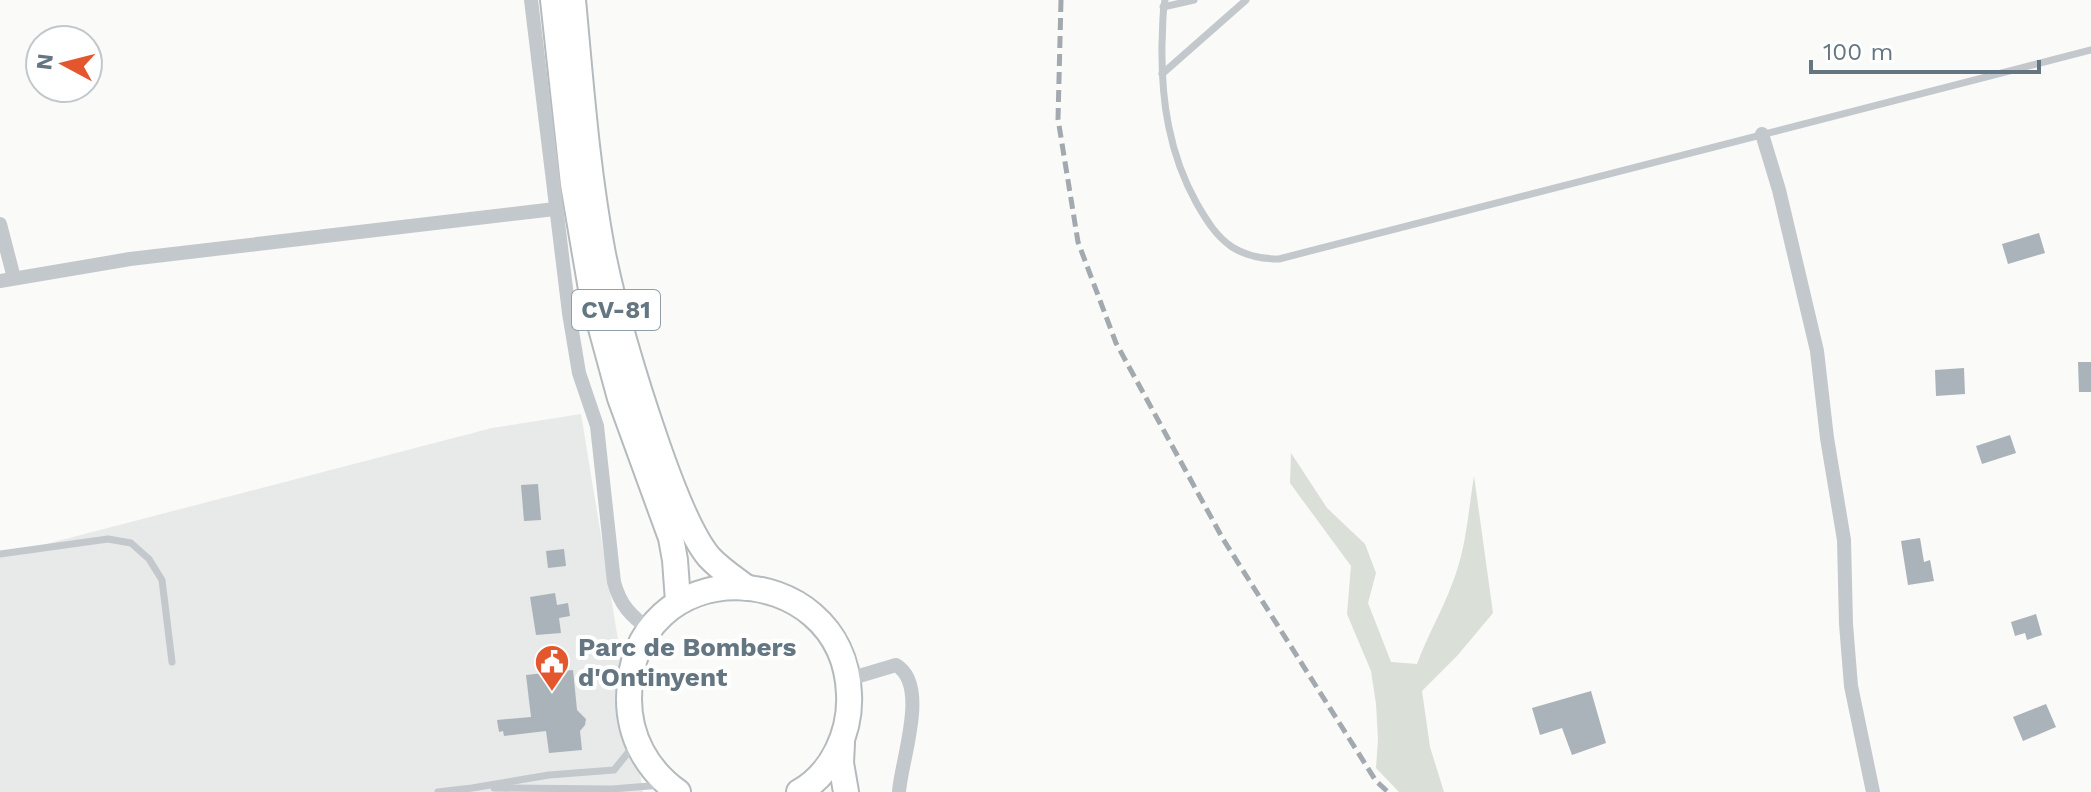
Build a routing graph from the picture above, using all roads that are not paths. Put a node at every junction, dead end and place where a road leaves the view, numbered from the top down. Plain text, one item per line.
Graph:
1 (531, 0) edge
2 (553, 0) edge
3 (573, 0) edge
4 (1194, 0) edge
5 (1246, 0) edge
6 (1164, 3) edge
7 (2091, 50) edge
8 (1162, 74) junction
9 (1762, 134) junction
10 (555, 209) junction
11 (0, 224) edge
12 (7, 280) edge
13 (0, 554) edge
14 (747, 588) junction
15 (678, 601) junction
16 (650, 630) junction
17 (172, 662) dead end
18 (849, 679) junction
19 (842, 741) junction
20 (636, 742) junction
21 (614, 770) junction
22 (472, 788) junction
23 (672, 788) edge
24 (552, 790) edge
25 (612, 790) edge
26 (438, 792) edge
27 (799, 792) edge
28 (846, 792) edge
29 (899, 792) edge
30 (1873, 792) edge

1 - 10 street
2 - 15 main road, CV-81
3 - 14 main road, CV-81
4 - 6 lane
5 - 8 lane
6 - 8 lane
7 - 9 lane
8 - 9 lane
9 - 30 street
10 - 12 street
10 - 16 street
11 - 12 street
13 - 17 lane
14 - 15 main road, CV-81
14 - 18 main road, CV-81
15 - 16 main road, CV-81
16 - 20 main road, CV-81
18 - 19 main road, CV-81
18 - 29 street
19 - 27 main road, CV-81
19 - 28 main road, CV-81
20 - 21 lane
20 - 23 main road, CV-81
21 - 22 lane
21 - 25 lane
22 - 24 lane
22 - 26 lane
23 - 25 lane
24 - 25 lane

